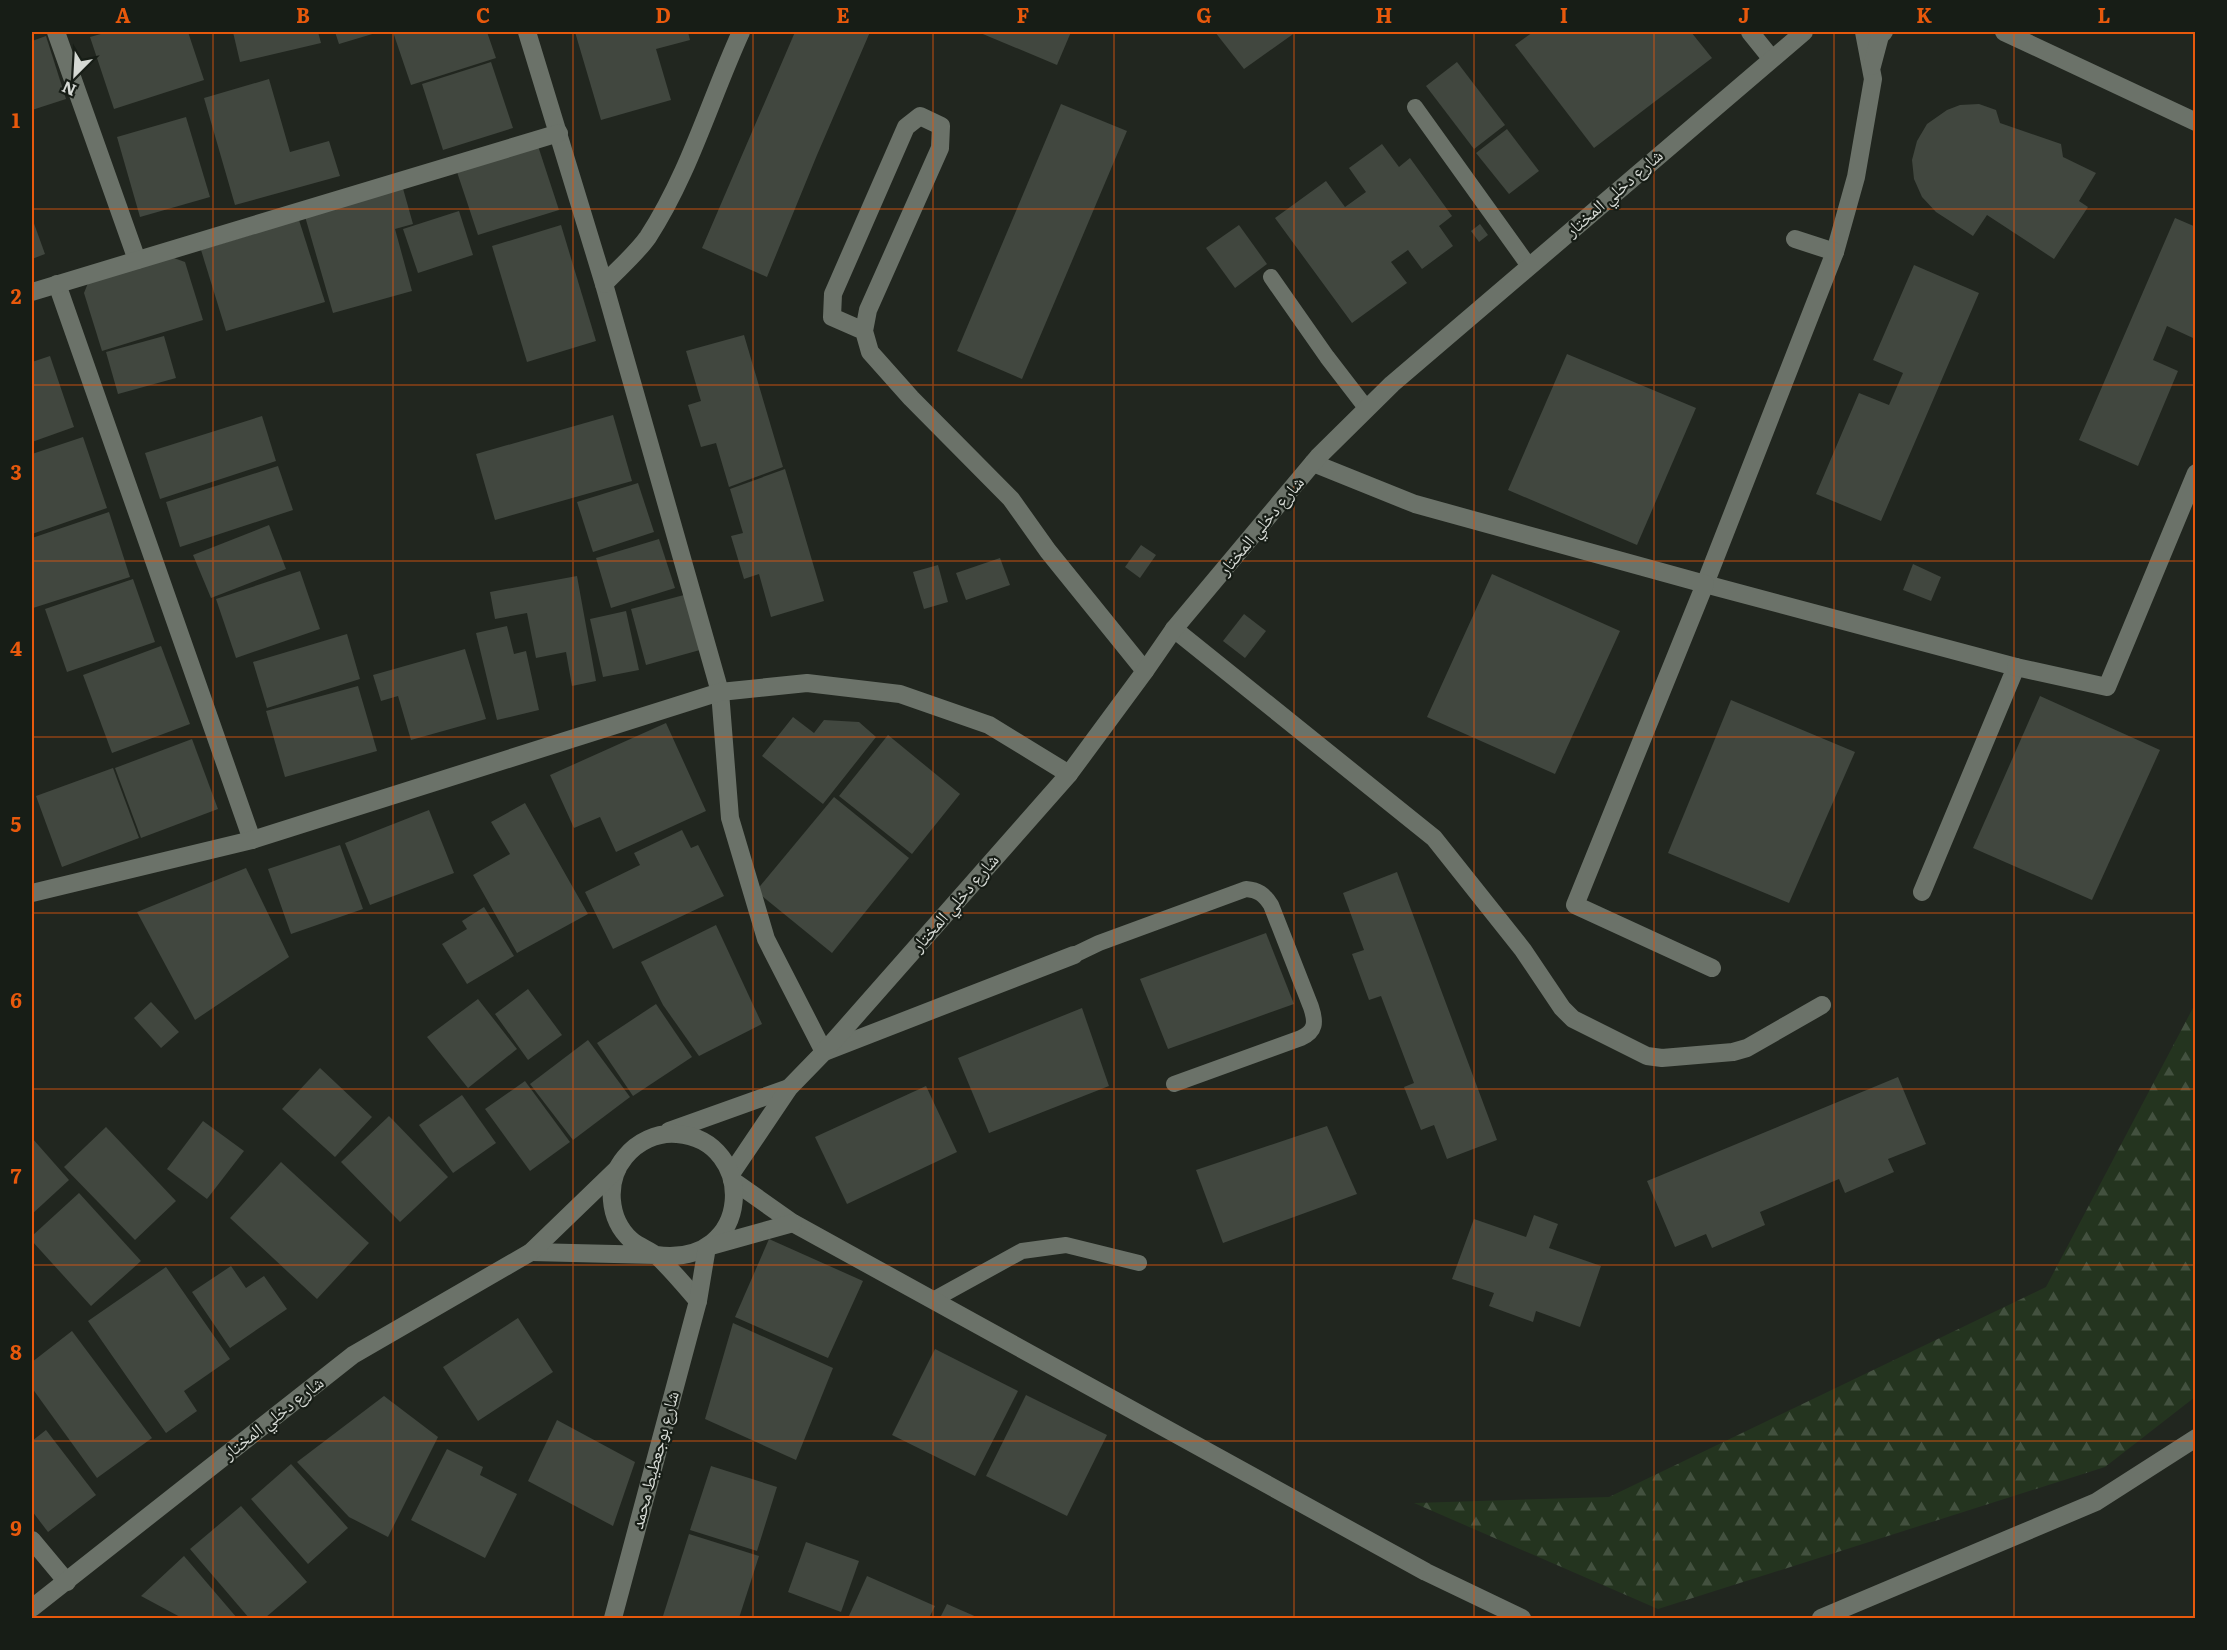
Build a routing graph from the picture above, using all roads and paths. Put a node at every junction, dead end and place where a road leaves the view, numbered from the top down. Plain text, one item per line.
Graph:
1 (56, 32) edge
2 (527, 32) edge
3 (741, 32) edge
4 (1750, 32) edge
5 (1804, 32) edge
6 (1864, 32) edge
7 (1884, 32) edge
8 (2004, 32) edge
9 (1771, 58) junction
10 (1871, 68) junction
11 (1415, 107) dead end
12 (2196, 122) edge
13 (559, 133) junction
14 (1796, 239) dead end
15 (1834, 252) junction
16 (136, 260) junction
17 (1530, 266) junction
18 (1271, 278) dead end
19 (57, 284) junction
20 (604, 284) junction
21 (32, 292) edge
22 (864, 331) junction
23 (1367, 409) junction
24 (1313, 463) junction
25 (2196, 473) edge
26 (1705, 584) junction
27 (1174, 629) junction
28 (2016, 667) junction
29 (1145, 671) junction
30 (720, 692) junction
31 (1069, 774) junction
32 (252, 840) junction
33 (1922, 892) dead end
34 (32, 893) edge
35 (1074, 955) joint
36 (1712, 968) dead end
37 (1822, 1005) dead end
38 (824, 1052) junction
39 (1174, 1084) dead end
40 (789, 1088) junction
41 (654, 1137) junction
42 (617, 1169) junction
43 (731, 1177) junction
44 (793, 1223) junction
45 (707, 1247) junction
46 (531, 1252) junction
47 (656, 1255) junction
48 (1139, 1263) dead end
49 (933, 1300) junction
50 (698, 1301) junction
51 (2196, 1438) edge
52 (32, 1540) edge
53 (67, 1581) junction
54 (32, 1608) edge
55 (613, 1618) edge
56 (1522, 1618) edge
57 (1821, 1618) edge

1 - 16 street
2 - 13 street
3 - 20 street
4 - 9 street
5 - 9 street, شارع دخلي المختار
6 - 10 street
7 - 10 street
8 - 12 street
9 - 17 street, شارع دخلي المختار
10 - 15 street
11 - 17 lane
13 - 16 street
13 - 20 street
14 - 15 street
15 - 26 street
16 - 19 street
17 - 23 street, شارع دخلي المختار
18 - 23 lane
19 - 21 street
19 - 32 street
20 - 30 street
22 - 22 street
22 - 29 street
23 - 24 street, شارع دخلي المختار
24 - 26 street
24 - 27 street, شارع دخلي المختار
25 - 28 street
26 - 28 street
26 - 36 street
27 - 29 street, شارع دخلي المختار
27 - 37 street
28 - 33 street
29 - 31 street, شارع دخلي المختار
30 - 31 street
30 - 32 street
30 - 38 street
31 - 38 street, شارع دخلي المختار
32 - 34 street
35 - 38 street
35 - 39 lane
38 - 40 street, شارع دخلي المختار
40 - 41 street
40 - 43 street, شارع دخلي المختار
41 - 42 street
41 - 43 street
42 - 46 street, شارع دخلي المختار
42 - 47 street
43 - 44 street
43 - 45 street
44 - 45 street
44 - 49 street
45 - 47 street
45 - 50 street, شارع بوجعطيط محمد
46 - 47 street
46 - 53 street, شارع دخلي المختار
47 - 50 street
48 - 49 lane
49 - 56 street
50 - 55 street, شارع بوجعطيط محمد
51 - 57 street
52 - 53 street
53 - 54 street, شارع دخلي المختار

